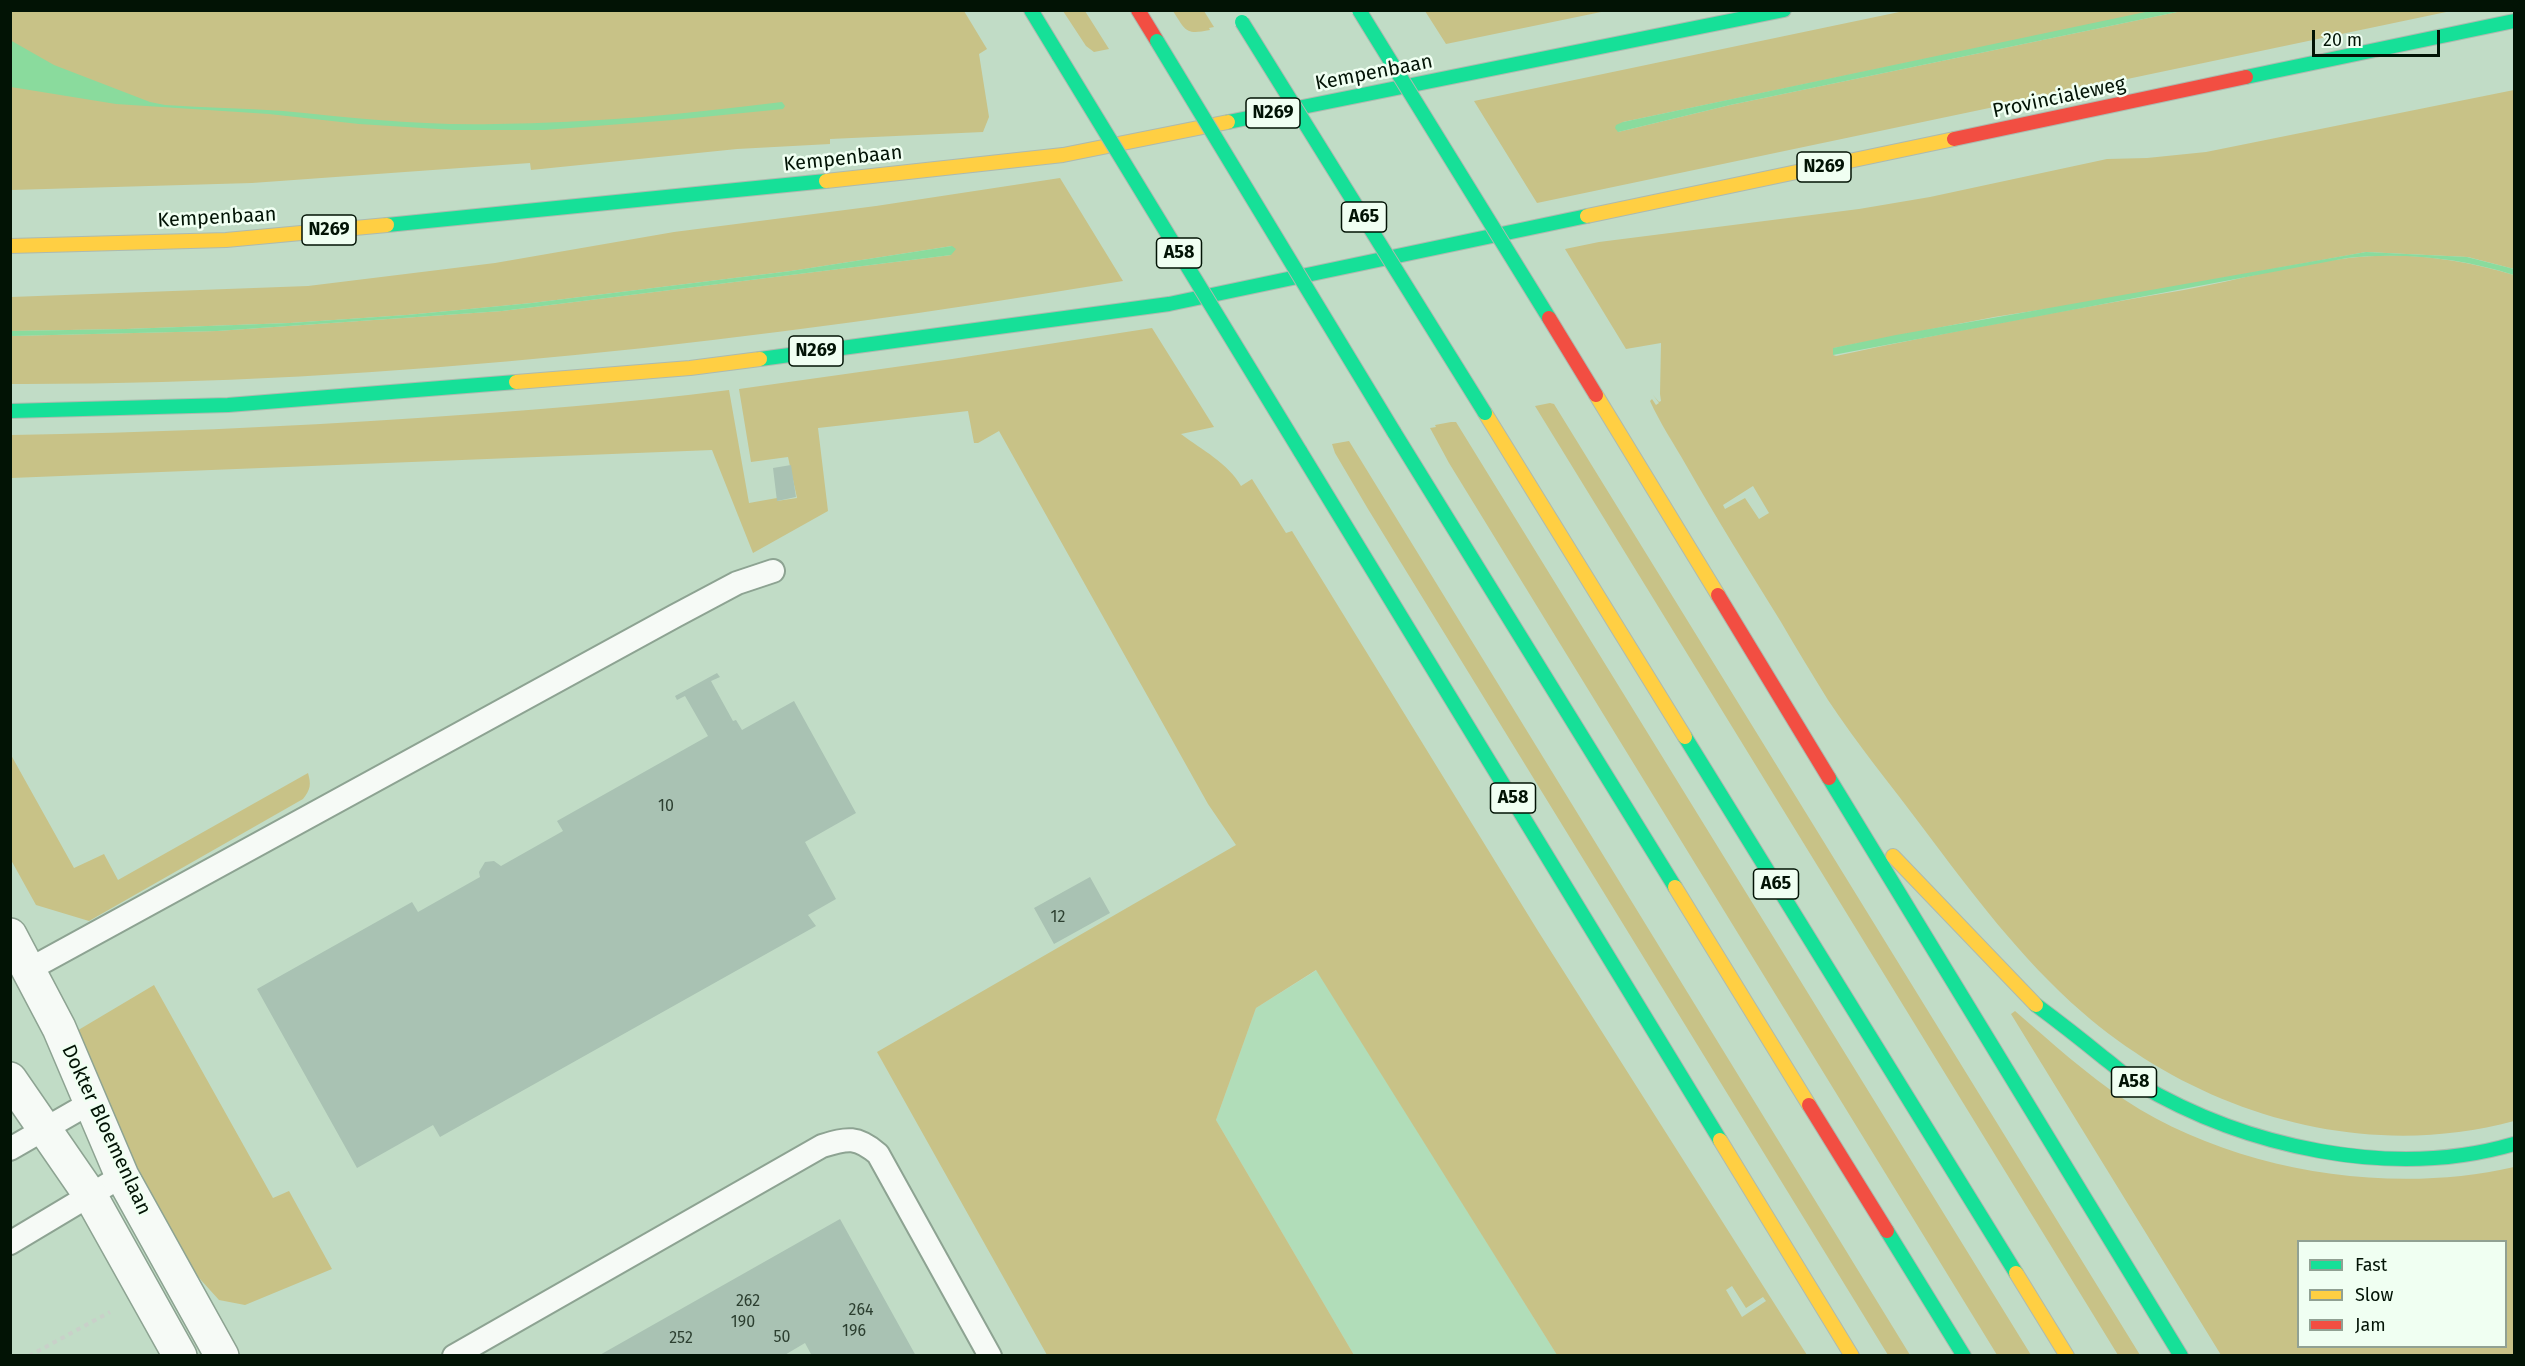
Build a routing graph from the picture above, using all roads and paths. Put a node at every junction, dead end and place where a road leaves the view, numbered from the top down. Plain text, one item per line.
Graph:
1 (1031, 10) edge
2 (1138, 10) edge
3 (1359, 10) edge
4 (1784, 10) edge
5 (1239, 16) edge
6 (2514, 21) edge
7 (10, 246) edge
8 (10, 411) edge
9 (772, 571) dead end
10 (1849, 810) junction
11 (10, 935) edge
12 (20, 975) edge
13 (10, 1079) edge
14 (90, 1103) junction
15 (44, 1128) junction
16 (2514, 1144) edge
17 (10, 1149) edge
18 (122, 1176) junction
19 (90, 1195) junction
20 (10, 1243) edge
21 (114, 1310) dead end
22 (29, 1356) edge
23 (180, 1356) edge
24 (222, 1356) edge
25 (454, 1356) edge
26 (990, 1356) edge
27 (1852, 1356) edge
28 (1964, 1356) edge
29 (2067, 1356) edge
30 (2181, 1356) edge

1 - 27 highway, A58, bridge
2 - 28 highway, bridge
3 - 10 highway, A58, bridge
4 - 7 highway, Kempenbaan / N269
5 - 29 highway, A65, bridge
6 - 8 highway, Provincialeweg / N269
9 - 12 lane
10 - 16 highway, A58
10 - 30 highway, A58
11 - 12 street, Dokter Bloemenlaan
12 - 14 street, Dokter Bloemenlaan
13 - 15 street, Dokter Bloemenlaan
14 - 15 lane
14 - 18 street, Dokter Bloemenlaan
15 - 17 lane
15 - 19 street, Dokter Bloemenlaan
18 - 19 lane
18 - 24 street, Dokter Bloemenlaan
19 - 20 lane
19 - 23 street, Dokter Bloemenlaan
21 - 22 path
25 - 26 lane

